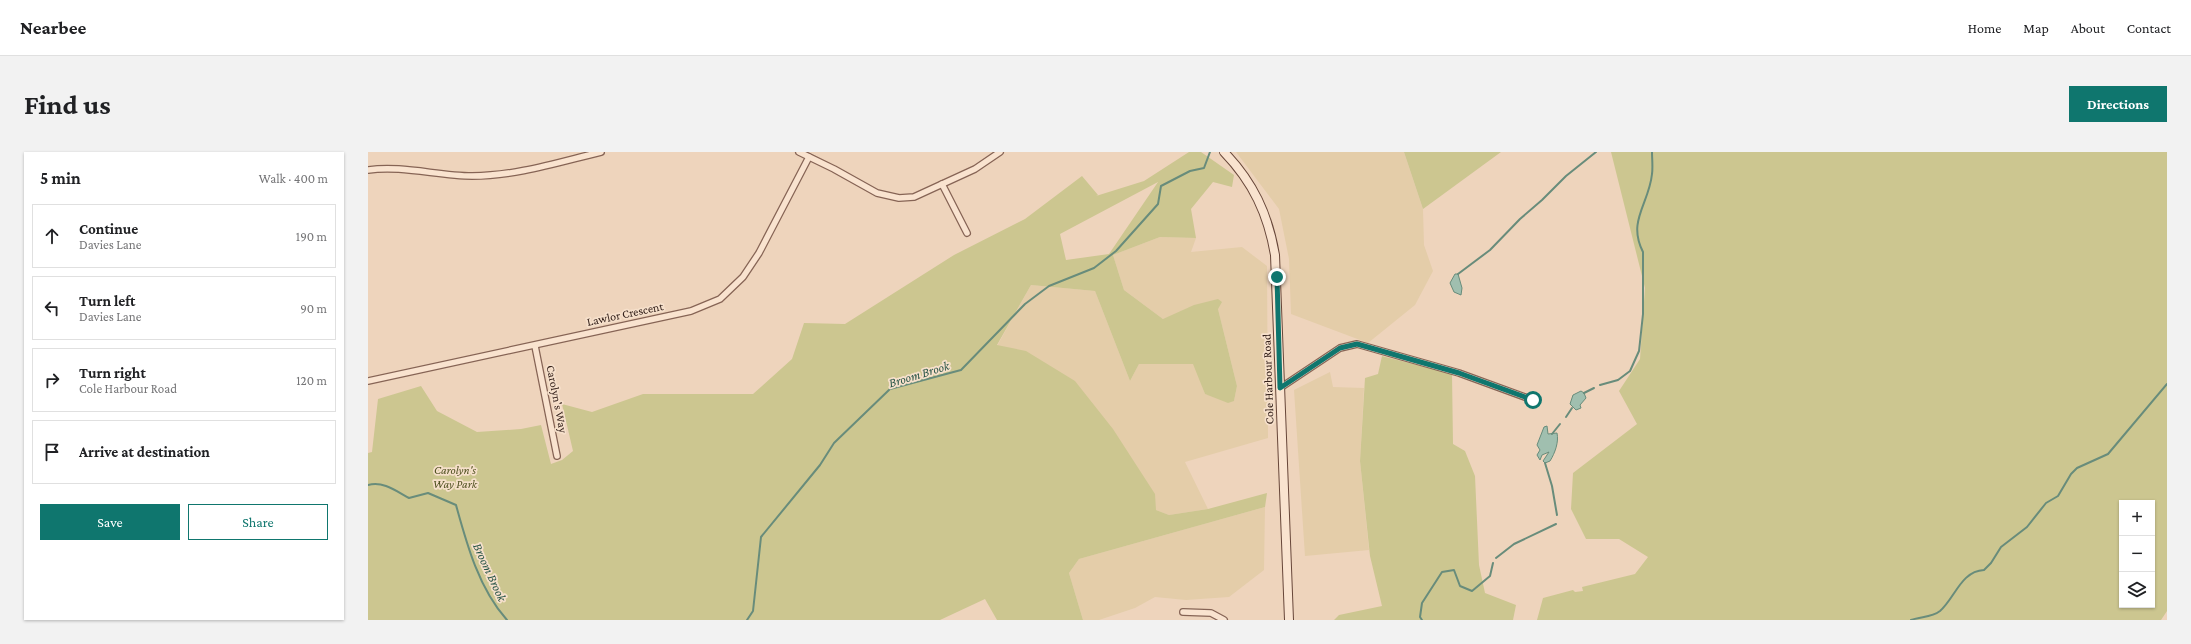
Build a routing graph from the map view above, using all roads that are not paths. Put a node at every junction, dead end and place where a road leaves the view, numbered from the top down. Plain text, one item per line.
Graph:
1 (601, 152) edge
2 (799, 152) edge
3 (1000, 152) edge
4 (1224, 152) edge
5 (809, 158) junction
6 (368, 170) edge
7 (942, 184) junction
8 (967, 233) dead end
9 (536, 346) junction
10 (368, 381) edge
11 (1280, 388) junction
12 (1533, 400) dead end
13 (557, 456) dead end
14 (1183, 612) dead end
15 (1224, 620) edge
16 (1289, 620) edge

1 - 6 street
2 - 5 street
3 - 7 street
4 - 11 main road, Cole Harbour Road
5 - 7 street
5 - 9 street, Lawlor Crescent
7 - 8 street
9 - 10 street, Lawlor Crescent
9 - 13 street, Carolyn's Way
11 - 12 street
11 - 16 main road, Cole Harbour Road
14 - 15 street

